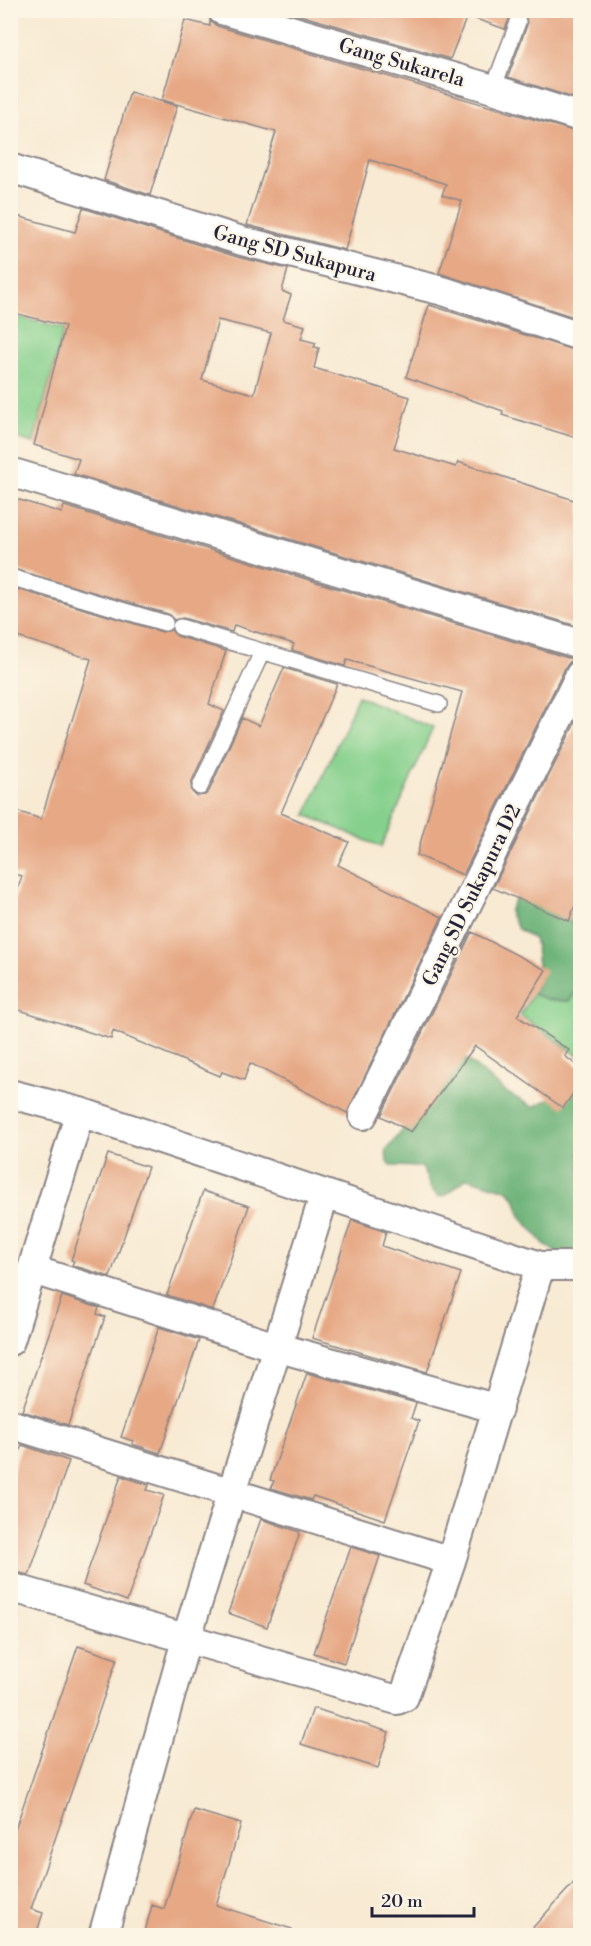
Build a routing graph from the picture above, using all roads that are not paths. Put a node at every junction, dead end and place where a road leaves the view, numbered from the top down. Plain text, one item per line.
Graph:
1 (222, 10) edge
2 (518, 22) dead end
3 (493, 89) junction
4 (580, 117) edge
5 (10, 168) edge
6 (580, 336) edge
7 (10, 472) edge
8 (10, 577) edge
9 (580, 644) edge
10 (262, 652) junction
11 (580, 675) edge
12 (439, 704) dead end
13 (200, 786) dead end
14 (10, 1094) edge
15 (80, 1112) junction
16 (363, 1115) dead end
17 (324, 1196) junction
18 (540, 1266) junction
19 (580, 1266) edge
20 (33, 1270) junction
21 (10, 1341) edge
22 (276, 1347) junction
23 (498, 1409) junction
24 (10, 1425) edge
25 (232, 1492) junction
26 (451, 1561) junction
27 (10, 1587) edge
28 (186, 1640) junction
29 (103, 1935) edge

1 - 3 street, Gang Sukarela
2 - 3 lane
3 - 4 street, Gang Sukarela
5 - 6 street, Gang SD Sukapura
7 - 9 street
8 - 10 lane
10 - 12 lane
10 - 13 lane
11 - 16 street, Gang SD Sukapura D2
14 - 15 street
15 - 17 street
15 - 20 street
17 - 18 street
17 - 22 street
18 - 19 street
18 - 23 street
20 - 21 street
20 - 22 street
22 - 23 street
22 - 25 street
23 - 26 street
24 - 25 street
25 - 26 street
25 - 28 street
26 - 28 street
27 - 28 street
28 - 29 street

